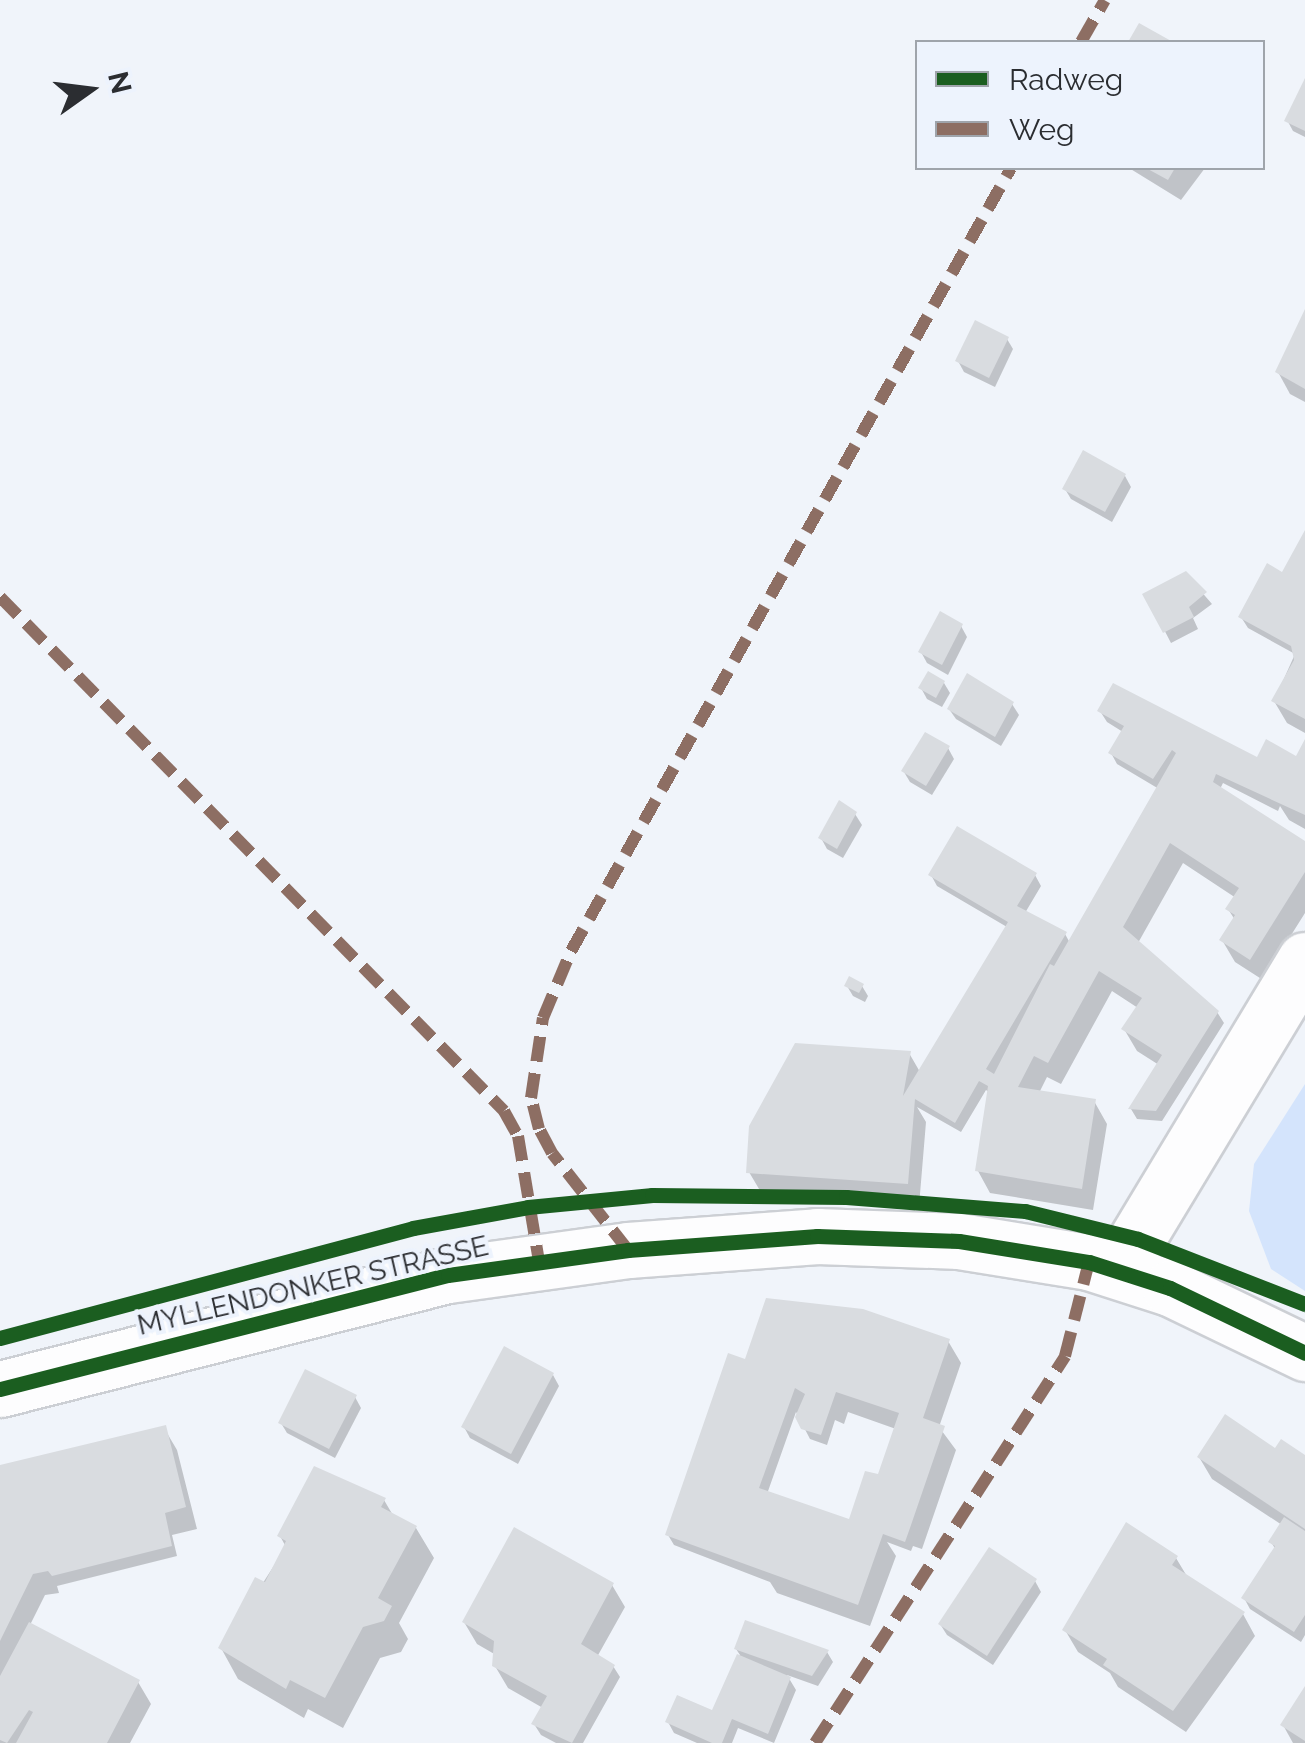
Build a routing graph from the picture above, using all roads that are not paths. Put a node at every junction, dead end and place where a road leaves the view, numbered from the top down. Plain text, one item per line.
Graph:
1 (1305, 960) edge
2 (1118, 1270) junction
3 (1305, 1354) edge
4 (0, 1390) edge

1 - 2 street
2 - 3 street, MYLLENDONKER STRASSE
2 - 4 street, MYLLENDONKER STRASSE

